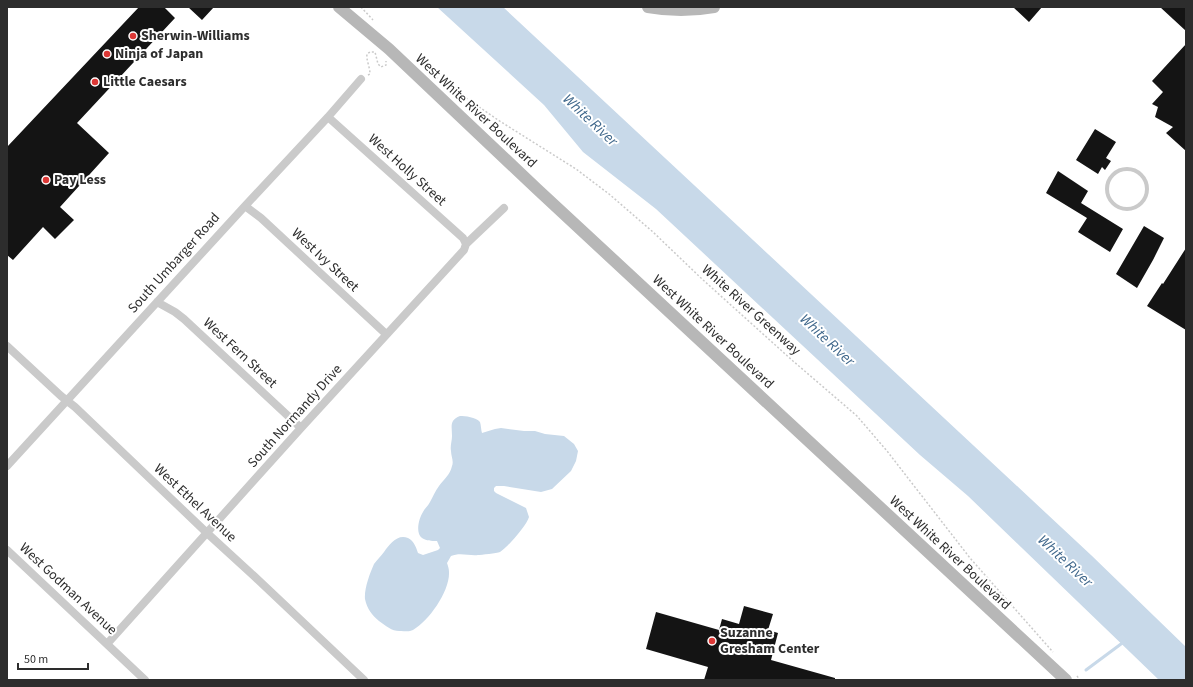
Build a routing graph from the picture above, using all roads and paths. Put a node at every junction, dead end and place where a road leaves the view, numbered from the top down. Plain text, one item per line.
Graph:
1 (339, 7) edge
2 (361, 7) edge
3 (648, 7) edge
4 (714, 7) edge
5 (377, 25) dead end
6 (388, 49) junction
7 (434, 75) dead end
8 (361, 79) joint
9 (328, 117) junction
10 (1139, 204) joint
11 (245, 206) junction
12 (504, 208) dead end
13 (466, 244) junction
14 (157, 302) junction
15 (386, 334) junction
16 (7, 346) edge
17 (67, 400) junction
18 (301, 428) junction
19 (7, 466) edge
20 (207, 533) junction
21 (7, 550) edge
22 (107, 644) junction
23 (1053, 653) dead end
24 (1069, 676) edge
25 (145, 680) edge
26 (364, 680) edge
27 (1080, 680) edge

1 - 6 street, West White River Boulevard
2 - 5 path
3 - 4 street
6 - 8 path
6 - 24 street, West White River Boulevard
7 - 23 path, White River Greenway
8 - 9 street, South Umbarger Road
9 - 11 street, South Umbarger Road
9 - 13 street, West Holly Street
10 - 10 lane
11 - 14 street, South Umbarger Road
11 - 15 street, West Ivy Street
12 - 13 street, South Normandy Drive
13 - 15 street, South Normandy Drive
14 - 17 street, South Umbarger Road
14 - 18 street, West Fern Street
15 - 18 street, South Normandy Drive
16 - 17 street, West Ethel Avenue
17 - 19 street, South Umbarger Road
17 - 20 street, West Ethel Avenue
18 - 20 street, South Normandy Drive
20 - 22 street, South Normandy Drive
20 - 26 street, West Ethel Avenue
21 - 22 street, West Godman Avenue
22 - 25 street, West Godman Avenue
24 - 27 path

